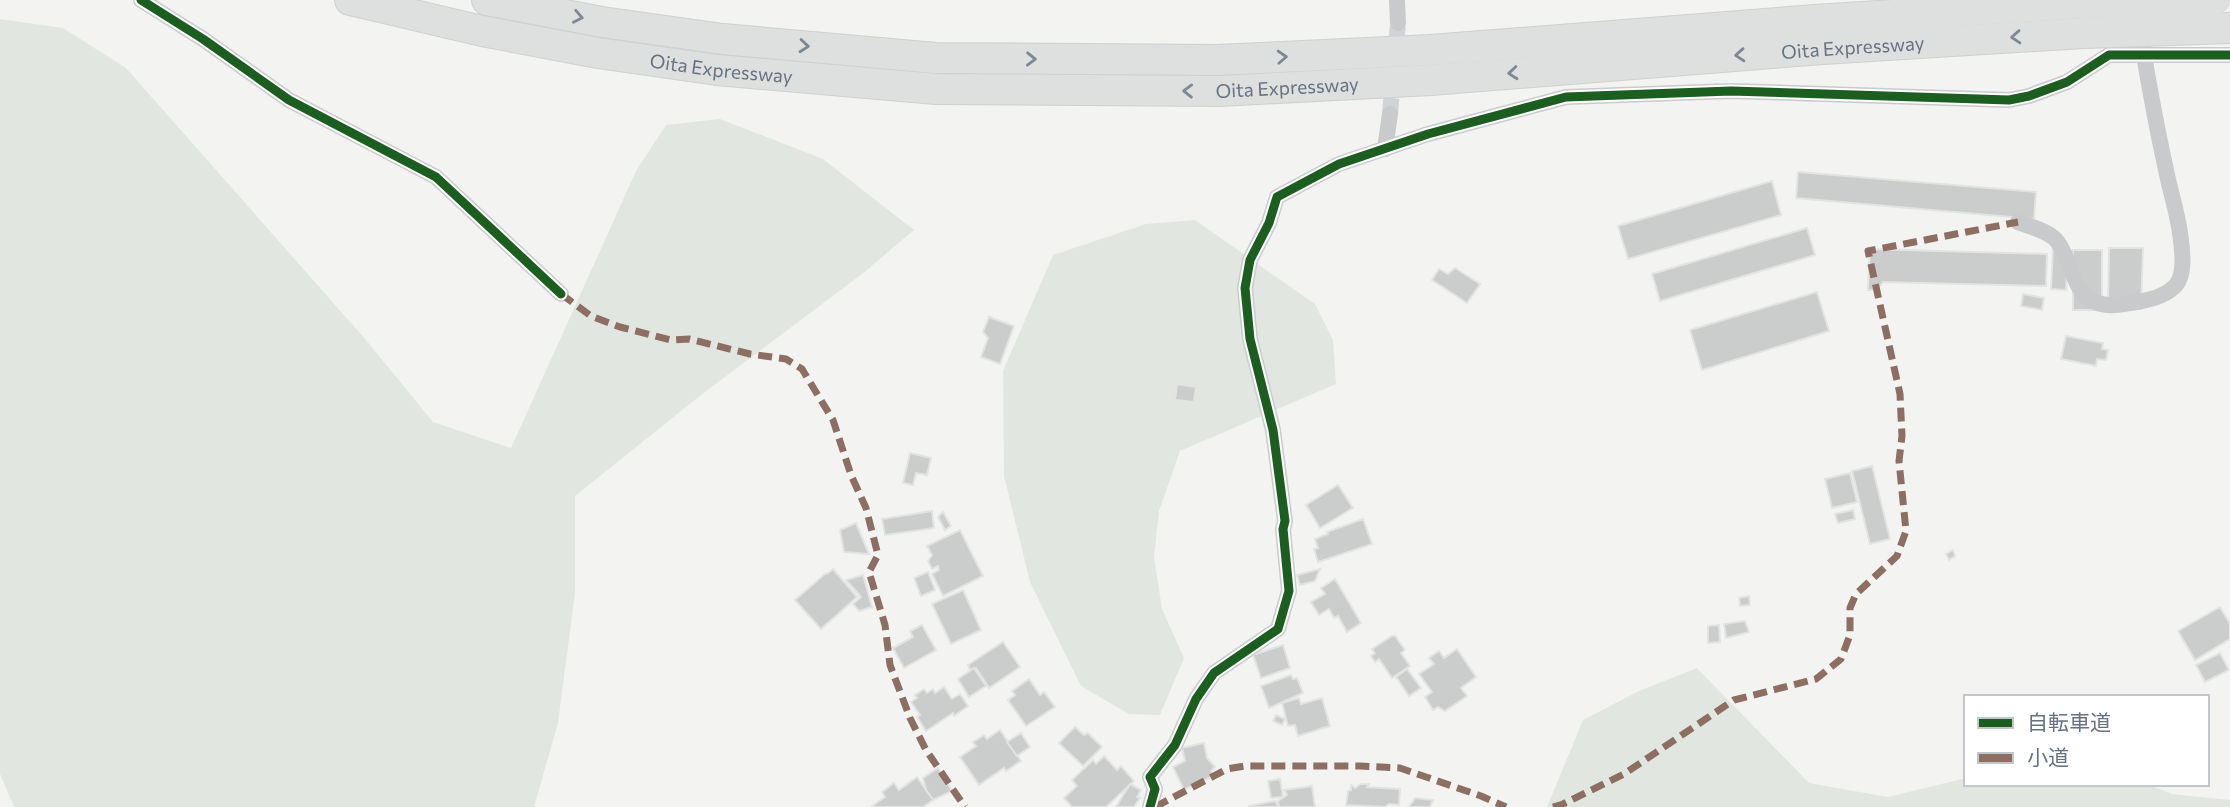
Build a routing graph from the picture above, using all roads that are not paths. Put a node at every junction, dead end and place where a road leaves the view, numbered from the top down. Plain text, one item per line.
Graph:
1 (141, 0) edge
2 (350, 0) edge
3 (487, 0) edge
4 (1397, 0) edge
5 (2144, 0) edge
6 (2215, 0) edge
7 (1398, 23) tunnel mouth
8 (2230, 28) edge
9 (2144, 54) junction
10 (2230, 55) edge
11 (1390, 114) tunnel mouth
12 (1385, 149) junction
13 (2018, 222) dead end
14 (561, 294) dead end
15 (1150, 807) edge

1 - 14 street
8 -> 2 highway, Oita Expressway, bridge
3 -> 6 highway, Oita Expressway, bridge
4 - 7 street
5 - 9 street
9 - 10 street
9 - 12 street
9 - 13 street
11 - 12 street
12 - 15 street

